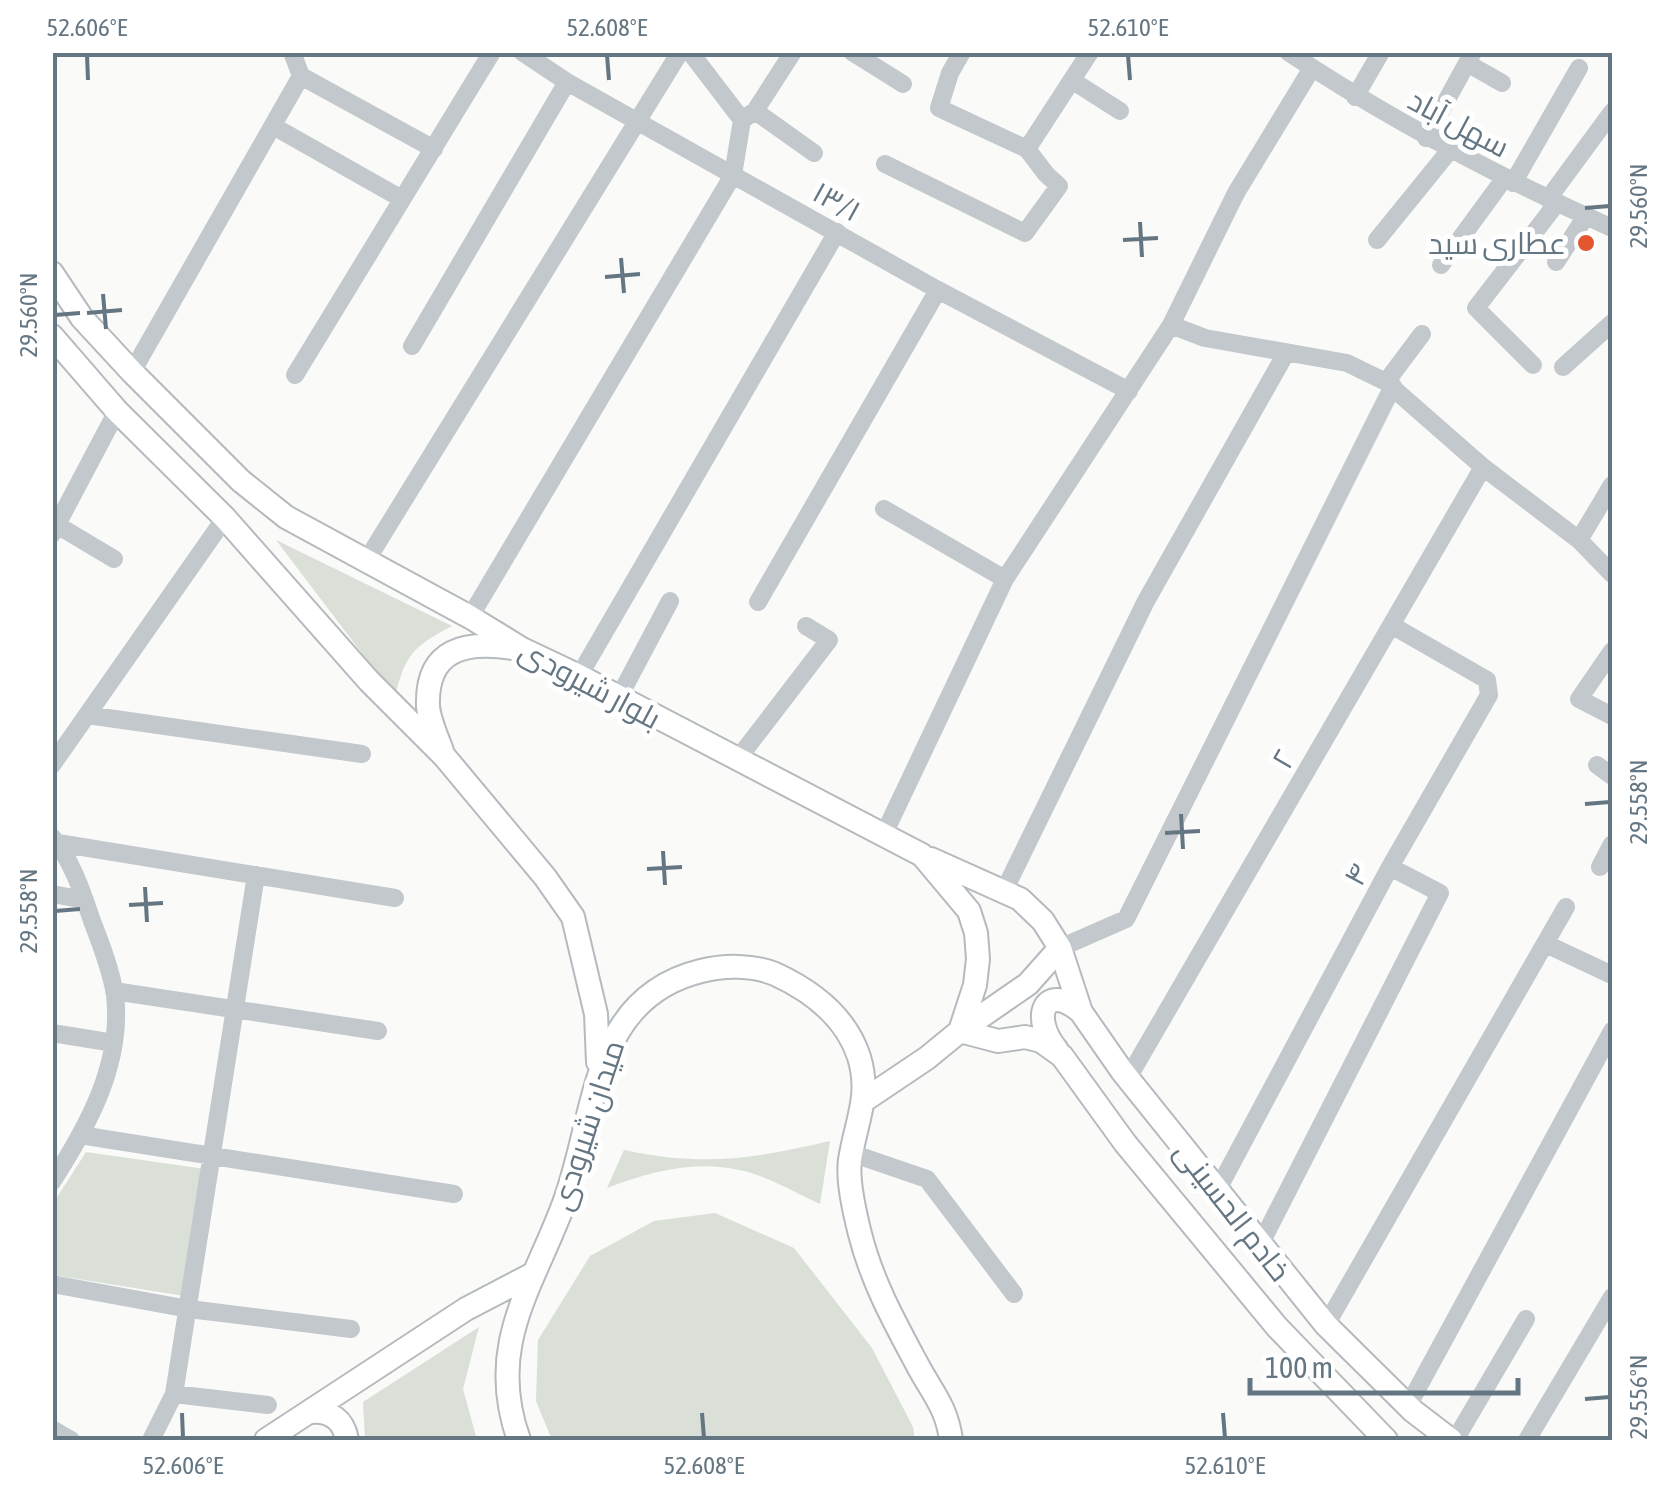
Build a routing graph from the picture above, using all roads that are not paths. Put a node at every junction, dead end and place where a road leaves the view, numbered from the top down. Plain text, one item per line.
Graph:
1 (292, 52) edge
2 (492, 52) edge
3 (522, 52) edge
4 (680, 52) edge
5 (690, 52) edge
6 (793, 52) edge
7 (852, 52) edge
8 (962, 52) edge
9 (1090, 52) edge
10 (1288, 52) edge
11 (1381, 52) edge
12 (1470, 58) edge
13 (1312, 68) junction
14 (1579, 68) dead end
15 (301, 76) junction
16 (1073, 81) junction
17 (568, 82) junction
18 (1502, 83) dead end
19 (903, 84) dead end
20 (1356, 97) junction
21 (1120, 111) dead end
22 (1612, 112) edge
23 (749, 116) junction
24 (639, 121) junction
25 (273, 126) junction
26 (1426, 138) junction
27 (434, 148) junction
28 (1028, 149) junction
29 (1450, 150) junction
30 (814, 153) dead end
31 (884, 164) dead end
32 (733, 175) junction
33 (1509, 181) junction
34 (402, 200) junction
35 (1552, 201) junction
36 (1586, 216) junction
37 (1612, 228) edge
38 (837, 232) junction
39 (1377, 240) dead end
40 (1556, 262) dead end
41 (1441, 265) dead end
42 (52, 273) edge
43 (938, 290) junction
44 (1612, 323) edge
45 (1171, 326) junction
46 (1422, 334) dead end
47 (52, 336) edge
48 (412, 346) dead end
49 (1286, 353) junction
50 (1532, 366) dead end
51 (1562, 367) dead end
52 (132, 372) junction
53 (295, 375) dead end
54 (1390, 383) junction
55 (1129, 391) junction
56 (117, 411) junction
57 (1483, 467) junction
58 (1612, 485) edge
59 (884, 509) dead end
60 (226, 518) junction
61 (54, 527) edge
62 (1579, 540) junction
63 (114, 559) dead end
64 (365, 563) junction
65 (1612, 574) edge
66 (1005, 579) junction
67 (670, 600) dead end
68 (758, 602) dead end
69 (470, 616) junction
70 (806, 626) dead end
71 (1393, 626) junction
72 (522, 649) junction
73 (1612, 651) edge
74 (579, 676) junction
75 (618, 699) junction
76 (88, 715) junction
77 (1612, 716) edge
78 (362, 754) dead end
79 (444, 756) junction
80 (737, 760) junction
81 (52, 764) edge
82 (884, 834) junction
83 (55, 840) edge
84 (1612, 844) edge
85 (922, 855) junction
86 (1390, 867) junction
87 (1600, 868) dead end
88 (256, 875) junction
89 (1003, 892) junction
90 (52, 894) edge
91 (396, 898) dead end
92 (85, 900) junction
93 (1566, 907) dead end
94 (1546, 944) junction
95 (1060, 948) junction
96 (1612, 976) edge
97 (114, 991) junction
98 (235, 1009) junction
99 (1081, 1012) junction
100 (378, 1031) dead end
101 (960, 1031) junction
102 (1612, 1031) edge
103 (52, 1033) edge
104 (114, 1044) junction
105 (1062, 1056) junction
106 (598, 1076) junction
107 (1128, 1078) junction
108 (866, 1099) junction
109 (80, 1135) junction
110 (852, 1153) junction
111 (212, 1156) junction
112 (52, 1182) edge
113 (1217, 1190) junction
114 (454, 1194) dead end
115 (1260, 1245) junction
116 (531, 1276) junction
117 (52, 1284) edge
118 (1014, 1294) dead end
119 (1612, 1297) edge
120 (189, 1309) junction
121 (1526, 1319) dead end
122 (1326, 1325) junction
123 (351, 1330) dead end
124 (174, 1394) junction
125 (268, 1405) dead end
126 (1408, 1406) junction
127 (310, 1412) junction
128 (52, 1429) edge
129 (70, 1440) edge
130 (151, 1440) edge
131 (266, 1440) edge
132 (347, 1440) edge
133 (519, 1440) edge
134 (951, 1440) edge
135 (1386, 1440) edge
136 (1453, 1440) edge
137 (1527, 1440) edge

1 - 15 street
2 - 27 street
3 - 17 street, ۱۳/۱
4 - 24 street
5 - 23 street
6 - 23 street
7 - 19 street
8 - 28 street
9 - 16 street
10 - 13 street, سهل آباد
11 - 20 street
12 - 18 street
12 - 26 street
13 - 20 street, سهل آباد
13 - 45 street
14 - 33 street
15 - 25 street
15 - 27 street
16 - 21 street
16 - 28 street
17 - 24 street, ۱۳/۱
17 - 48 street
20 - 26 street, سهل آباد
22 - 35 street
23 - 30 street
23 - 32 street
24 - 32 street, ۱۳/۱
24 - 64 street
25 - 34 street
25 - 52 street
26 - 29 street, سهل آباد
27 - 34 street
28 - 31 street
29 - 33 street, سهل آباد
29 - 39 street
32 - 38 street, ۱۳/۱
32 - 69 street
33 - 35 street, سهل آباد
33 - 41 street
34 - 53 street
35 - 36 street, سهل آباد
35 - 50 street
36 - 37 street, سهل آباد
36 - 40 street
38 - 43 street, ۱۳/۱
38 - 74 street
42 - 52 main road, بلوار شیرودی
43 - 55 street, ۱۳/۱
43 - 68 street
44 - 51 street
45 - 49 street
45 - 55 street
46 - 54 street
47 - 56 main road
49 - 54 street
49 - 89 street
52 - 64 main road, بلوار شیرودی
54 - 57 street
54 - 95 street
55 - 66 street
56 - 60 main road
56 - 61 street
57 - 62 street
57 - 71 street, ۲
58 - 62 street
59 - 66 street
60 - 76 street
60 - 79 main road
61 - 63 street
62 - 65 street
64 - 69 main road, بلوار شیرودی
66 - 82 street
67 - 75 street
69 - 72 main road, بلوار شیرودی
70 - 80 street
71 - 86 street, ۴
71 - 107 street, ۲
72 - 74 main road, بلوار شیرودی
72 - 79 main road
73 - 77 street
74 - 75 main road, بلوار شیرودی
75 - 80 main road, بلوار شیرودی
76 - 78 street
76 - 81 street
79 - 106 main road
80 - 82 main road, بلوار شیرودی
82 - 85 main road, بلوار شیرودی
83 - 88 street
83 - 92 street
84 - 87 street
85 - 89 main road, خادم الحسینی
85 - 101 main road, بلوار شیرودی
86 - 113 street, ۴
86 - 115 street
88 - 91 street
88 - 98 street
89 - 95 main road, خادم الحسینی
90 - 92 street
92 - 97 street
93 - 94 street
94 - 96 street
94 - 122 street
95 - 99 main road, خادم الحسینی
95 - 101 main road
97 - 98 street
97 - 104 street
98 - 100 street
98 - 111 street
99 - 105 main road, خادم الحسینی
99 - 107 main road, خادم الحسینی
101 - 105 main road
101 - 108 main road
102 - 126 street
103 - 104 street
104 - 109 street
105 - 135 main road, خادم الحسینی
106 - 108 main road, میدان شیرودی
106 - 116 main road, میدان شیرودی
107 - 113 main road, خادم الحسینی
108 - 110 main road, میدان شیرودی
109 - 111 street
109 - 112 street
110 - 118 street
110 - 134 main road, میدان شیرودی
111 - 114 street
111 - 120 street
113 - 115 main road, خادم الحسینی
115 - 122 main road, خادم الحسینی
116 - 127 main road
116 - 133 main road, میدان شیرودی
117 - 120 street
119 - 137 street
120 - 123 street
120 - 124 street
121 - 136 street
122 - 126 main road, خادم الحسینی
124 - 125 street
124 - 130 street
126 - 136 main road, خادم الحسینی
127 - 131 main road
127 - 132 main road
128 - 129 street

